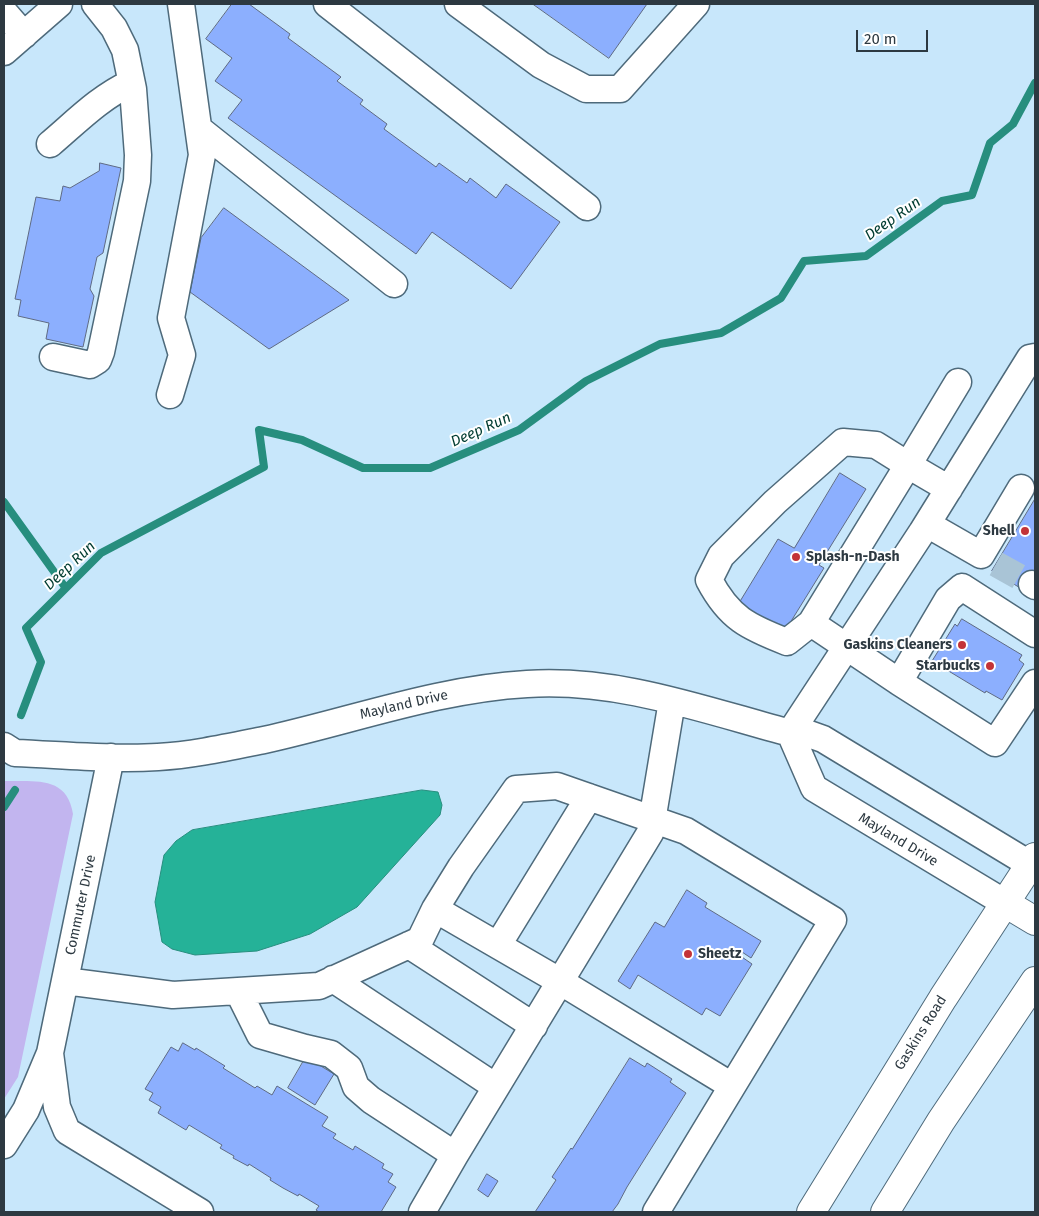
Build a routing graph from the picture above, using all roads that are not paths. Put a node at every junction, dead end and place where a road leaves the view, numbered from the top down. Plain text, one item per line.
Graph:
1 (60, 4) edge
2 (95, 4) edge
3 (181, 4) edge
4 (328, 4) edge
5 (458, 4) edge
6 (696, 4) edge
7 (4, 12) edge
8 (24, 35) junction
9 (4, 52) edge
10 (131, 82) junction
11 (199, 128) junction
12 (50, 144) dead end
13 (587, 207) dead end
14 (394, 284) dead end
15 (53, 357) dead end
16 (1035, 357) edge
17 (958, 382) dead end
18 (170, 395) dead end
19 (908, 465) junction
20 (1020, 488) dead end
21 (949, 489) junction
22 (927, 524) junction
23 (811, 623) junction
24 (1035, 634) edge
25 (846, 648) junction
26 (899, 682) junction
27 (1035, 682) edge
28 (672, 700) junction
29 (790, 733) junction
30 (8, 753) edge
31 (111, 757) junction
32 (588, 797) junction
33 (653, 818) junction
34 (1034, 863) edge
35 (1005, 903) junction
36 (435, 909) junction
37 (1035, 921) edge
38 (409, 945) junction
39 (498, 945) junction
40 (333, 979) junction
41 (65, 981) junction
42 (1035, 981) edge
43 (561, 982) junction
44 (238, 991) junction
45 (534, 1026) junction
46 (50, 1053) junction
47 (732, 1086) junction
48 (496, 1087) junction
49 (4, 1145) edge
50 (455, 1155) junction
51 (200, 1212) edge
52 (422, 1212) edge
53 (656, 1212) edge
54 (810, 1212) edge
55 (885, 1212) edge

1 - 8 street
2 - 10 street
3 - 11 street
4 - 13 street
5 - 6 street
7 - 8 street
8 - 9 street
10 - 12 street
10 - 15 street
11 - 14 street
11 - 18 street
16 - 21 street
17 - 19 street
19 - 21 street
19 - 23 street
19 - 23 street
20 - 22 street
21 - 22 street
22 - 25 street
23 - 25 street
24 - 26 street
25 - 26 street
25 - 29 street
26 - 27 street
28 - 29 street, Mayland Drive
28 - 31 street, Mayland Drive
28 - 33 street
29 - 34 street, Mayland Drive
29 - 35 street, Mayland Drive
30 - 31 street, Mayland Drive
31 - 41 street, Commuter Drive
32 - 33 street
32 - 36 street
32 - 39 street
33 - 43 street
33 - 47 street
34 - 35 main road, Gaskins Road
35 - 37 main road, Mayland Drive
35 - 54 main road, Gaskins Road
36 - 38 street
36 - 39 street
38 - 40 street
38 - 45 street
39 - 43 street
40 - 44 street
40 - 48 street
41 - 44 street
41 - 46 street, Commuter Drive
42 - 55 main road
43 - 45 street
43 - 47 street
44 - 50 street
45 - 48 street
46 - 49 street
46 - 51 street
47 - 53 street
48 - 50 street
50 - 52 street

